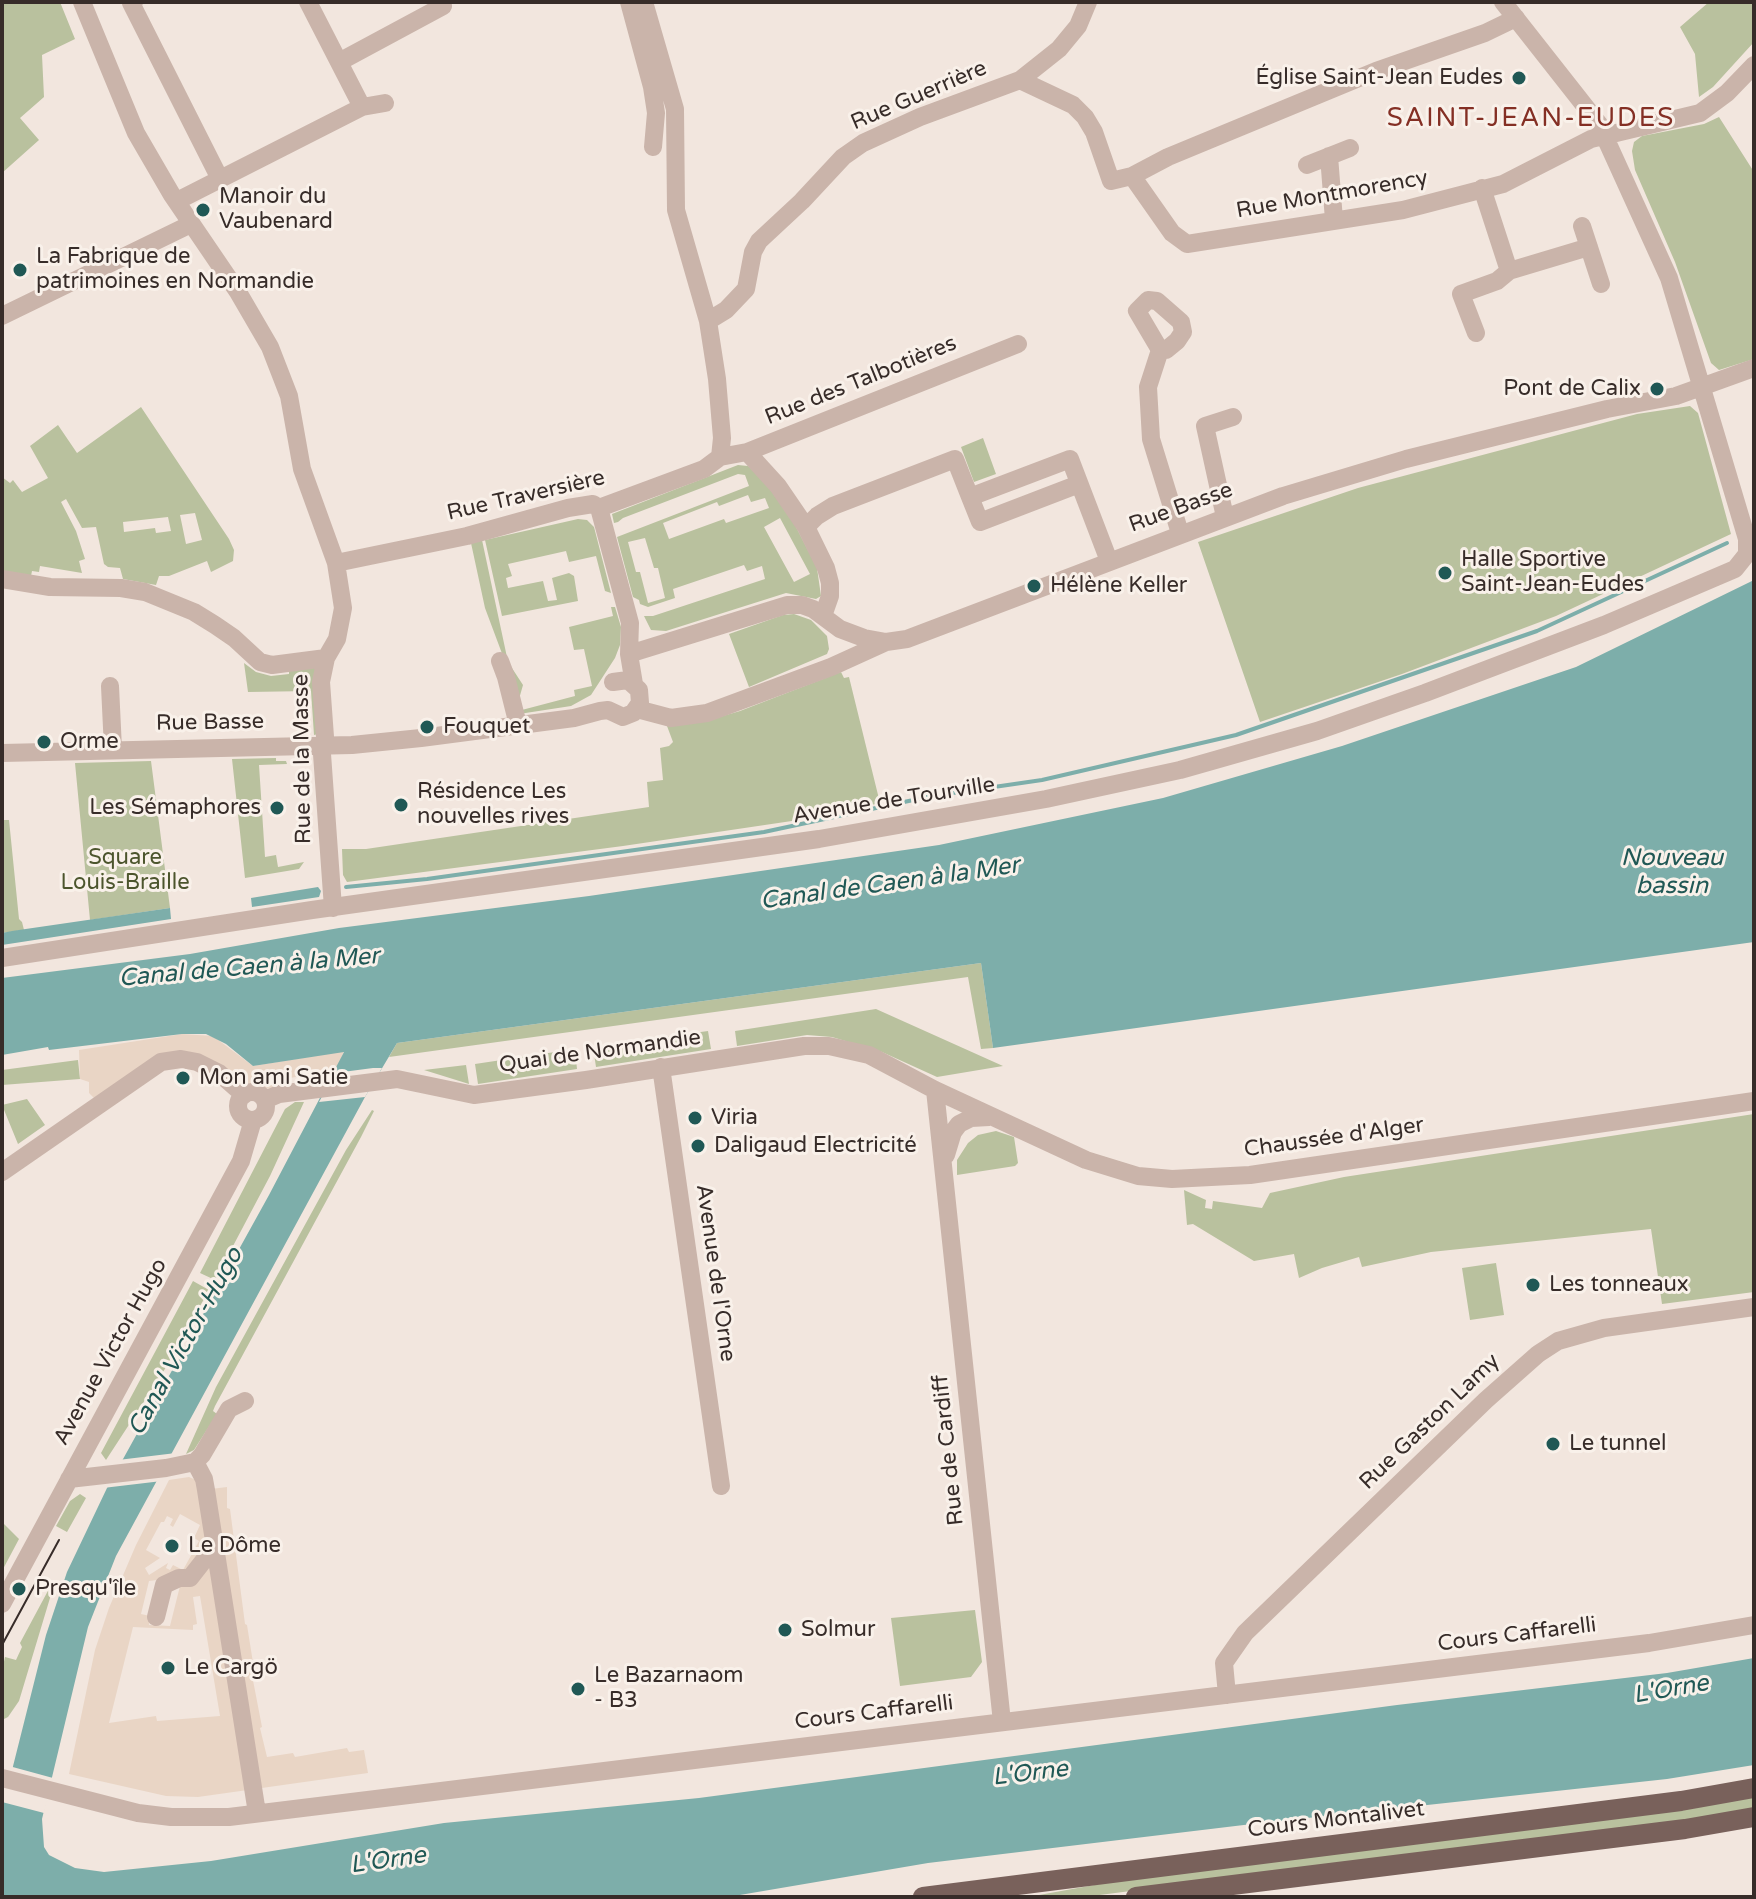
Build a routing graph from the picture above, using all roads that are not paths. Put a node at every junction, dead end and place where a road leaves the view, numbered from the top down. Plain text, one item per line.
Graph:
1 (82, 2) edge
2 (134, 2) edge
3 (308, 2) edge
4 (629, 2) edge
5 (644, 2) edge
6 (1088, 2) edge
7 (1503, 2) edge
8 (442, 4) edge
9 (1516, 18) junction
10 (339, 62) junction
11 (1754, 65) edge
12 (1020, 80) junction
13 (385, 103) dead end
14 (362, 107) junction
15 (1605, 135) junction
16 (653, 147) dead end
17 (1350, 148) dead end
18 (1329, 156) junction
19 (1307, 165) dead end
20 (1132, 176) junction
21 (220, 179) junction
22 (1482, 188) junction
23 (177, 201) junction
24 (1334, 220) junction
25 (191, 224) junction
26 (1582, 226) dead end
27 (1589, 247) junction
28 (1509, 271) junction
29 (1601, 284) dead end
30 (2, 316) edge
31 (708, 321) junction
32 (1476, 333) dead end
33 (1018, 344) dead end
34 (1160, 350) dead end
35 (1754, 368) edge
36 (1703, 387) junction
37 (1233, 417) dead end
38 (747, 452) junction
39 (720, 457) junction
40 (1079, 484) junction
41 (970, 497) junction
42 (599, 508) junction
43 (1225, 517) junction
44 (806, 527) junction
45 (1180, 533) junction
46 (1109, 561) junction
47 (336, 563) junction
48 (2, 579) edge
49 (823, 616) junction
50 (630, 623) junction
51 (840, 629) junction
52 (671, 641) junction
53 (886, 642) junction
54 (629, 654) junction
55 (326, 658) junction
56 (500, 661) dead end
57 (831, 667) junction
58 (613, 682) junction
59 (634, 684) junction
60 (110, 686) dead end
61 (637, 709) junction
62 (608, 710) junction
63 (518, 725) junction
64 (323, 745) junction
65 (113, 749) junction
66 (2, 753) edge
67 (333, 908) junction
68 (2, 958) edge
69 (661, 1067) junction
70 (935, 1090) junction
71 (244, 1095) junction
72 (265, 1100) junction
73 (1754, 1101) edge
74 (994, 1118) junction
75 (253, 1120) junction
76 (2, 1172) edge
77 (944, 1174) junction
78 (1754, 1307) edge
79 (245, 1401) dead end
80 (195, 1462) junction
81 (69, 1479) junction
82 (721, 1486) dead end
83 (215, 1546) junction
84 (2, 1604) edge
85 (156, 1617) dead end
86 (1754, 1625) edge
87 (1227, 1695) junction
88 (1002, 1722) junction
89 (2, 1778) edge
90 (1754, 1788) edge
91 (257, 1813) junction
92 (1754, 1817) edge
93 (923, 1897) edge
94 (1136, 1897) edge

1 - 23 street, Rue de la Masse
2 - 21 street
3 - 10 street
4 - 16 street
5 - 31 street
6 - 12 street
7 - 9 street
8 - 10 street
9 - 15 street
9 - 20 street
10 - 14 street
11 - 15 street, Rue Montmorency
12 - 20 street, Rue Guerrière
12 - 31 street, Rue Guerrière
13 - 14 street
14 - 21 street
15 - 22 street, Rue Montmorency
15 - 36 street
17 - 18 street
18 - 19 street
18 - 24 street
20 - 24 street, Rue Montmorency
21 - 23 street
22 - 24 street, Rue Montmorency
22 - 28 street
23 - 25 street, Rue de la Masse
25 - 30 street
25 - 47 street, Rue de la Masse
26 - 27 street
27 - 28 street
27 - 29 street
28 - 32 street
31 - 39 street
33 - 38 street, Rue des Talbotières
34 - 45 street
35 - 36 street, Rue Basse
36 - 43 street, Rue Basse
36 - 67 street, Avenue de Tourville
37 - 43 street
38 - 39 street, Rue des Talbotières
38 - 44 street
39 - 42 street, Rue Traversière
40 - 41 street
40 - 41 street
40 - 46 street
41 - 44 street
42 - 47 street, Rue Traversière
42 - 50 street
43 - 45 street, Rue Basse
44 - 49 street
45 - 46 street, Rue Basse
46 - 53 street, Rue Basse
47 - 55 street, Rue de la Masse
48 - 55 street
49 - 51 street
49 - 52 street
50 - 52 street
50 - 54 street
51 - 53 street
51 - 57 street
52 - 54 street
53 - 57 street, Rue Basse
54 - 58 street
54 - 59 street
55 - 64 street, Rue de la Masse
56 - 63 street
57 - 61 street, Rue Basse
58 - 59 street
58 - 62 street
59 - 61 street
60 - 65 street
61 - 62 street, Rue Basse
62 - 63 street, Rue Basse
63 - 64 street, Rue Basse
64 - 65 street, Rue Basse
64 - 67 street, Rue de la Masse
65 - 66 street, Rue Basse
67 - 68 street, Avenue de Tourville
69 - 70 street, Quai de Normandie
69 - 72 street, Quai de Normandie
69 - 82 street, Avenue de l'Orne
70 - 74 street, Chaussée d'Alger
70 - 77 street, Rue de Cardiff
71 - 72 street
71 - 75 street
71 - 76 street
72 - 75 street
73 - 74 street, Chaussée d'Alger
74 - 77 street, Rue de Cardiff
75 - 81 street, Avenue Victor Hugo
77 - 88 street, Rue de Cardiff
78 - 87 street, Rue Gaston Lamy
79 - 80 street
80 - 81 street
80 - 83 street
81 - 84 street, Avenue Victor Hugo
83 - 85 street
83 - 91 street
86 - 87 street, Cours Caffarelli
87 - 88 street, Cours Caffarelli
88 - 91 street, Cours Caffarelli
89 - 91 street, Cours Caffarelli
90 - 93 main road, Cours Montalivet
92 - 94 main road

